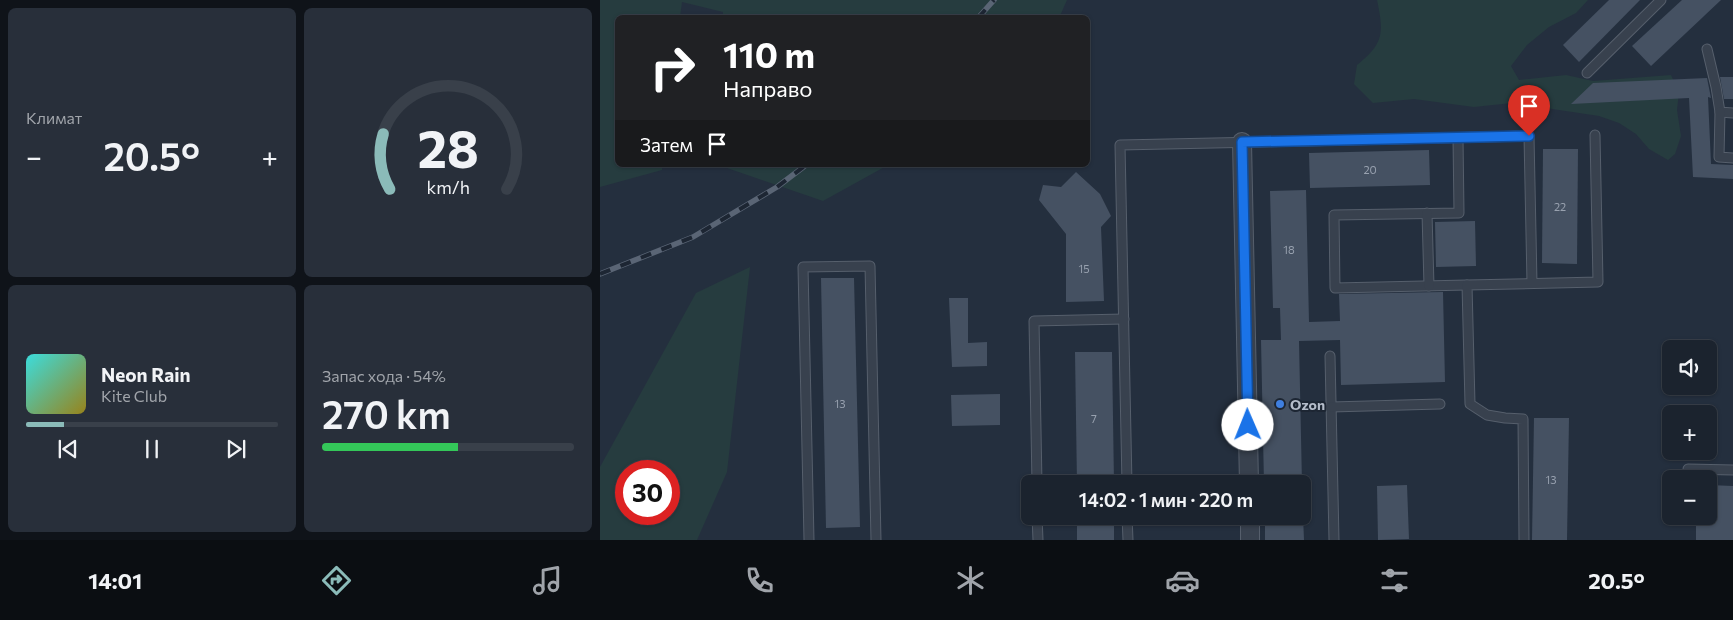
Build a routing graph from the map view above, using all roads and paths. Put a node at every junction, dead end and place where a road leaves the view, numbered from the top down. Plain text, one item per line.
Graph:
1 (1661, 0) edge
2 (1707, 49) dead end
3 (1587, 73) dead end
4 (1720, 112) junction
5 (1733, 113) edge
6 (1595, 135) dead end
7 (1458, 138) junction
8 (1242, 142) junction
9 (1733, 158) edge
10 (1428, 213) junction
11 (1532, 283) junction
12 (1467, 285) junction
13 (1429, 286) junction
14 (1124, 319) junction
15 (1330, 356) dead end
16 (1440, 404) dead end
17 (1331, 407) junction
18 (1688, 469) dead end
19 (1733, 470) edge
20 (1037, 475) edge
21 (1127, 475) edge
22 (1249, 475) edge
23 (1038, 525) edge
24 (1128, 525) edge
25 (1250, 525) edge
26 (809, 540) edge
27 (876, 540) edge
28 (1038, 540) edge
29 (1128, 540) edge
30 (1250, 540) edge
31 (1334, 540) edge
32 (1524, 540) edge

1 - 3 lane
2 - 4 lane
4 - 5 lane
4 - 9 lane
6 - 11 lane
7 - 8 lane
7 - 10 lane
7 - 11 lane
8 - 14 lane
8 - 22 street
10 - 13 lane
10 - 13 lane
11 - 12 lane
12 - 13 lane
12 - 32 lane
14 - 20 lane
14 - 21 lane
15 - 17 lane
16 - 17 lane
17 - 31 lane
18 - 19 lane
23 - 28 lane
24 - 29 lane
25 - 30 street
26 - 27 lane

